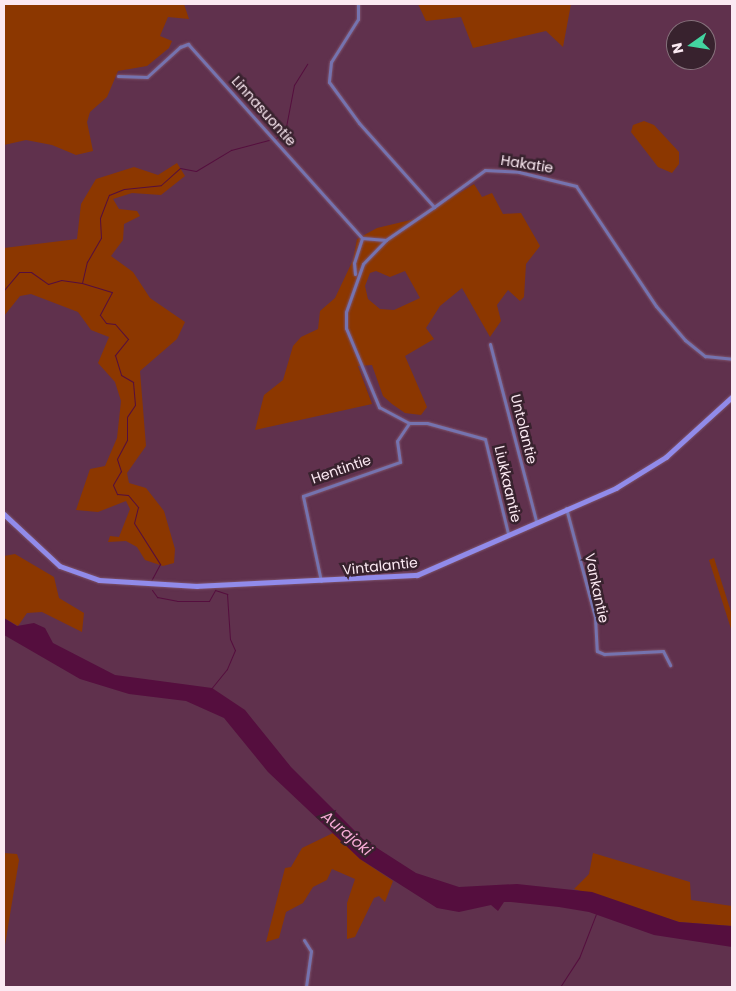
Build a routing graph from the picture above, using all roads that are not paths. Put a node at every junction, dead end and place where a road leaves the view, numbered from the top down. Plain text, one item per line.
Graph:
1 (358, 4) edge
2 (118, 76) dead end
3 (434, 207) junction
4 (362, 238) junction
5 (386, 240) junction
6 (356, 278) junction
7 (490, 344) dead end
8 (732, 359) edge
9 (732, 397) edge
10 (410, 423) junction
11 (566, 508) junction
12 (4, 514) edge
13 (536, 520) junction
14 (508, 533) junction
15 (321, 581) junction
16 (670, 665) dead end
17 (304, 940) dead end
18 (306, 987) edge

1 - 3 street
2 - 4 street, Linnasuontie
3 - 5 street, Liukkaantie
3 - 8 street, Hakatie
4 - 5 street
4 - 6 street
5 - 6 street, Liukkaantie
6 - 10 street, Liukkaantie
7 - 13 street, Untolantie
9 - 11 street, Vintalantie
10 - 14 street, Liukkaantie
10 - 15 street, Hentintie
11 - 13 street, Vintalantie
11 - 16 street, Vankantie
12 - 15 street, Vintalantie
13 - 14 street, Vintalantie
14 - 15 street, Vintalantie
17 - 18 street

